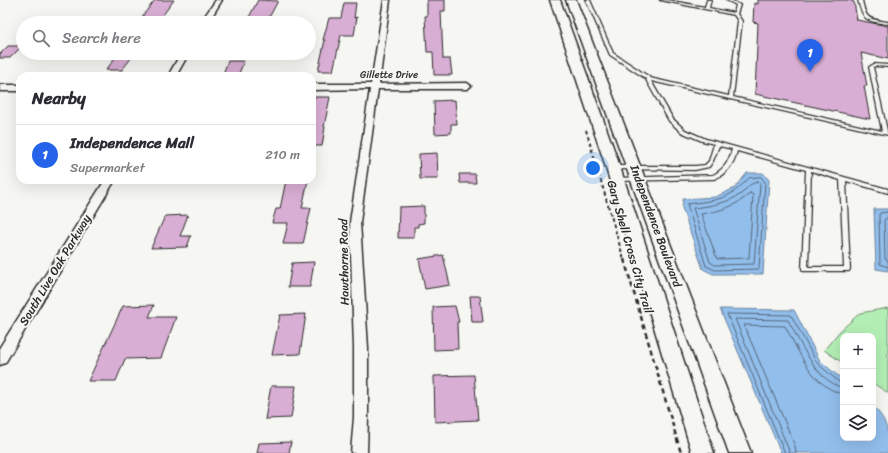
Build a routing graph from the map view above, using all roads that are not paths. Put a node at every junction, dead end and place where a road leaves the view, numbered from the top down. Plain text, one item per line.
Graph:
1 (219, 0) edge
2 (386, 0) edge
3 (555, 0) edge
4 (571, 0) edge
5 (588, 0) edge
6 (662, 0) edge
7 (709, 0) edge
8 (728, 0) edge
9 (860, 0) edge
10 (707, 8) junction
11 (735, 14) junction
12 (209, 16) edge
13 (888, 23) edge
14 (181, 60) edge
15 (888, 66) edge
16 (174, 72) edge
17 (648, 79) junction
18 (467, 86) dead end
19 (316, 87) edge
20 (374, 87) junction
21 (0, 88) edge
22 (16, 88) edge
23 (731, 98) junction
24 (887, 134) edge
25 (717, 143) junction
26 (735, 149) junction
27 (809, 169) junction
28 (615, 174) junction
29 (637, 174) junction
30 (843, 179) junction
31 (108, 184) edge
32 (888, 190) edge
33 (0, 359) edge
34 (359, 453) edge
35 (703, 453) edge
36 (740, 453) edge

1 - 12 street
2 - 20 street, Hawthorne Road
3 - 28 main road, Independence Boulevard
4 - 29 main road, Independence Boulevard
5 - 17 lane
6 - 10 lane
7 - 10 lane
8 - 11 lane
9 - 13 lane
10 - 11 lane
11 - 23 lane
14 - 16 street
15 - 24 lane
17 - 23 lane
17 - 25 lane
18 - 20 street, Gillette Drive
19 - 20 street, Gillette Drive
20 - 34 street, Hawthorne Road
21 - 22 street
23 - 24 lane
25 - 26 lane
25 - 29 lane
26 - 27 lane
26 - 29 lane
27 - 30 lane
27 - 30 lane
28 - 29 lane
28 - 29 lane
28 - 35 main road, Independence Boulevard
29 - 36 main road, Independence Boulevard
30 - 32 lane
31 - 33 street, South Live Oak Parkway

